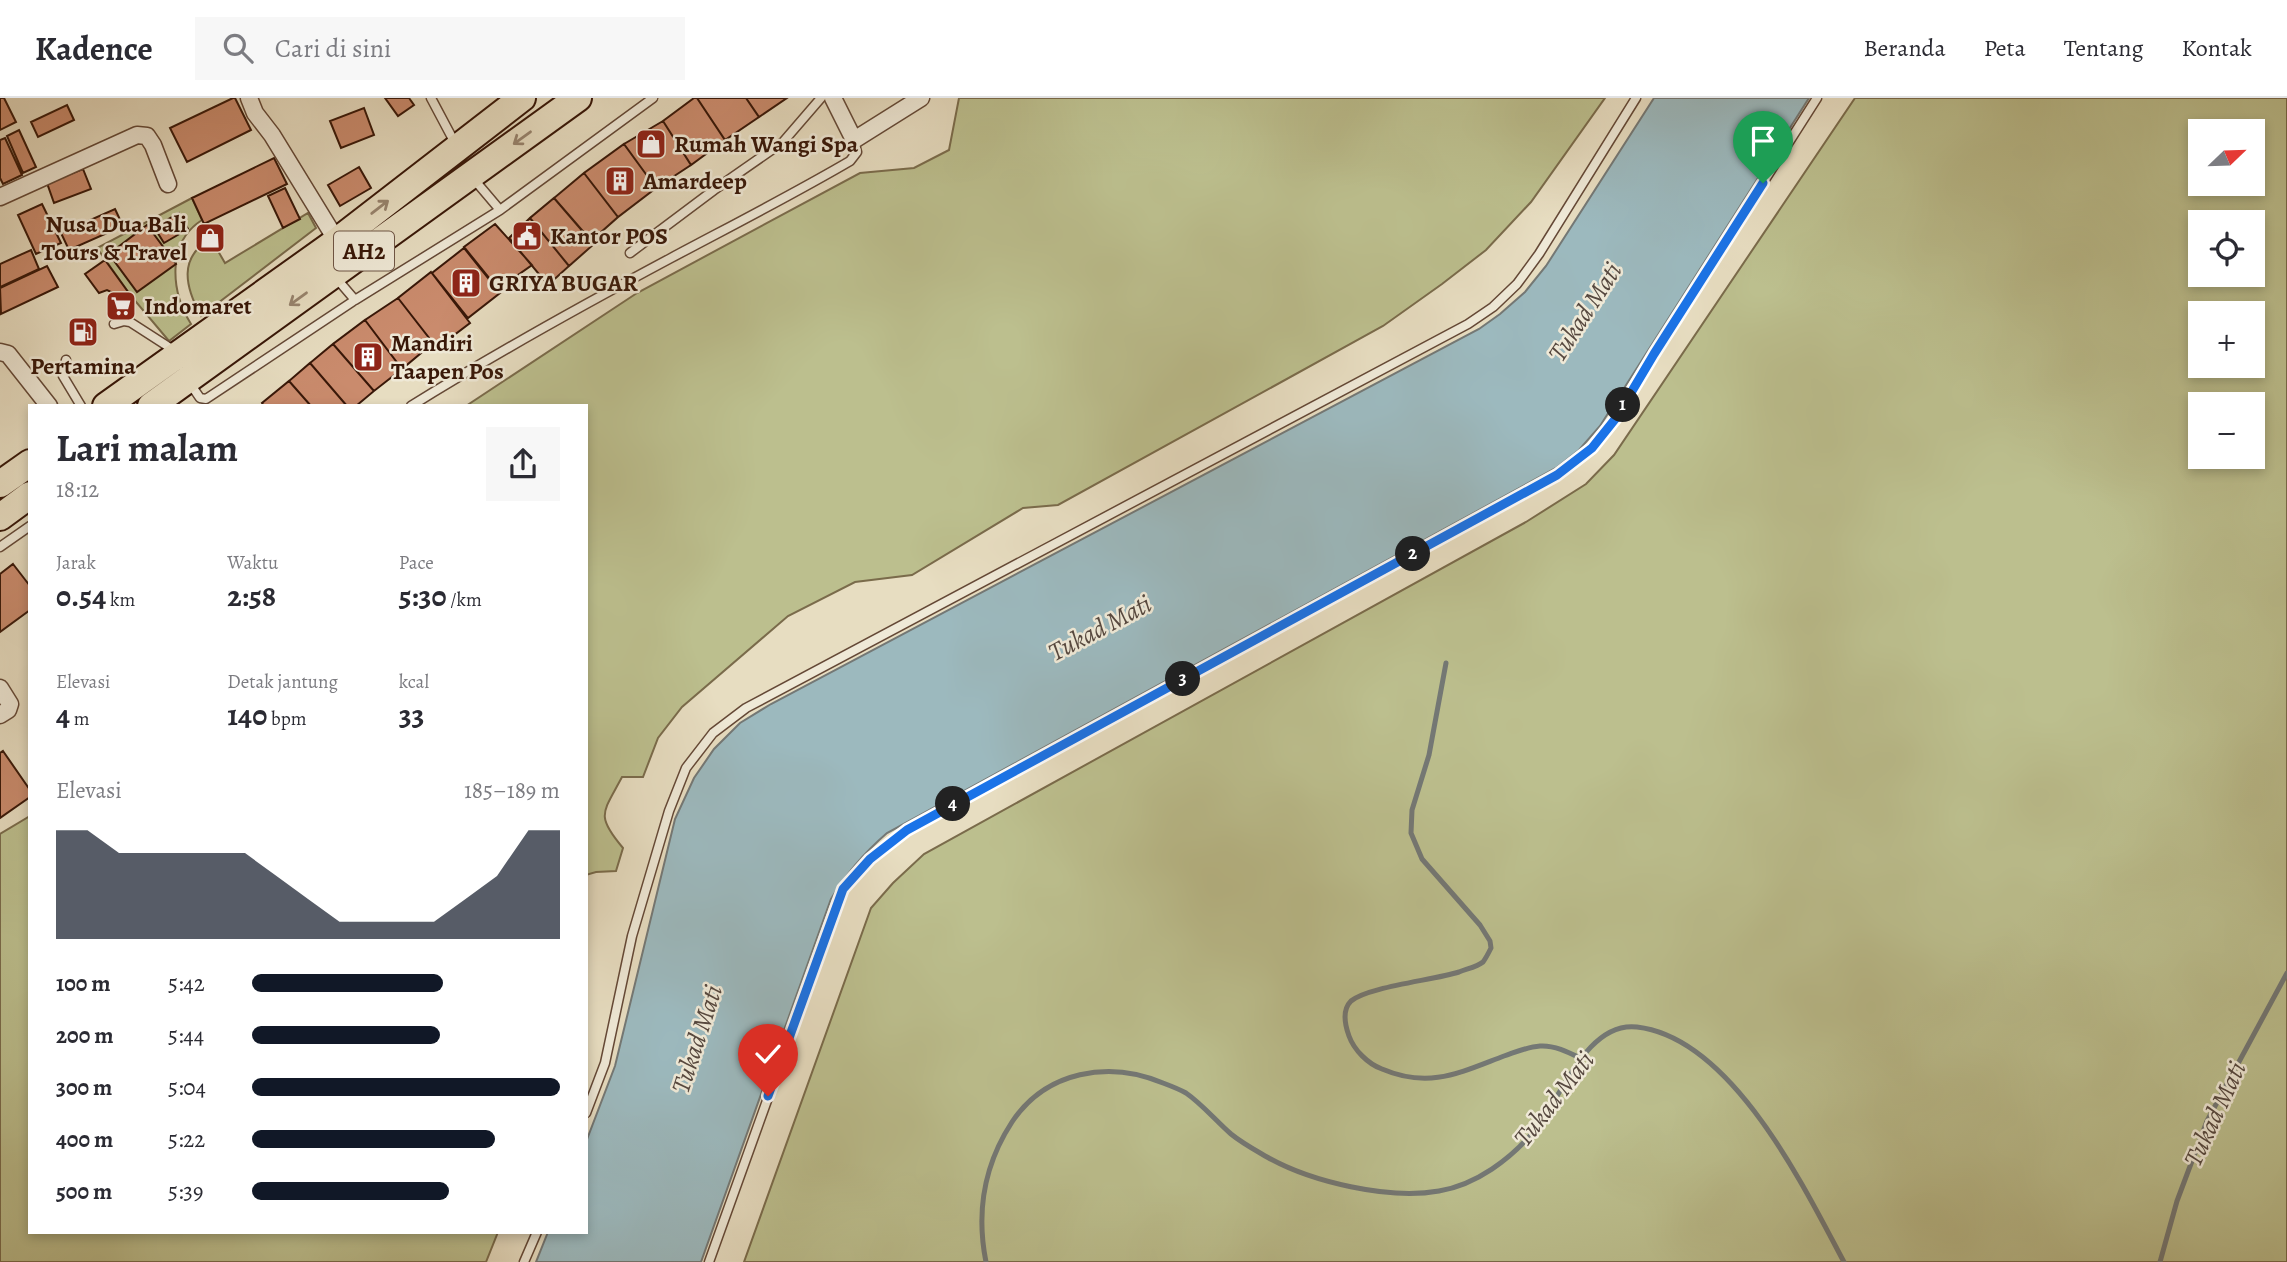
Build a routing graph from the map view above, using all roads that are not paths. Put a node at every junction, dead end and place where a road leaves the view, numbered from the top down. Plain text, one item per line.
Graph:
1 (249, 98) edge
2 (431, 98) edge
3 (522, 98) edge
4 (578, 98) edge
5 (653, 98) edge
6 (821, 98) edge
7 (833, 98) edge
8 (921, 98) edge
9 (1636, 98) edge
10 (1817, 98) edge
11 (854, 140) junction
12 (457, 147) junction
13 (470, 175) junction
14 (168, 184) dead end
15 (0, 197) edge
16 (500, 210) junction
17 (337, 241) junction
18 (630, 253) dead end
19 (333, 274) junction
20 (355, 300) junction
21 (114, 324) dead end
22 (0, 352) edge
23 (179, 354) junction
24 (66, 360) dead end
25 (169, 394) edge
26 (47, 404) edge
27 (80, 404) edge
28 (110, 404) edge
29 (414, 404) edge
30 (28, 464) edge
31 (0, 485) edge
32 (28, 496) edge
33 (0, 517) edge
34 (28, 527) edge
35 (0, 547) edge
36 (0, 688) edge
37 (0, 715) edge
38 (588, 1108) edge
39 (536, 1234) edge
40 (524, 1262) edge
41 (709, 1262) edge

1 - 17 street
2 - 12 lane
3 - 12 highway, AH2
4 -> 13 highway, AH2
5 - 16 lane
6 - 18 lane
7 - 11 street
8 - 11 street
9 - 38 lane
10 - 41 lane
11 - 29 lane
17 -> 12 highway, AH2
13 - 16 lane
13 - 19 highway, AH2
14 - 15 street
16 - 20 lane
17 - 23 highway, AH2
19 - 20 lane
19 -> 25 highway, AH2
20 - 25 lane
21 - 23 lane
22 - 26 street
23 - 28 highway, AH2
24 - 27 lane
30 - 31 highway
32 - 33 highway
34 - 35 lane
36 - 37 street
39 - 40 lane

